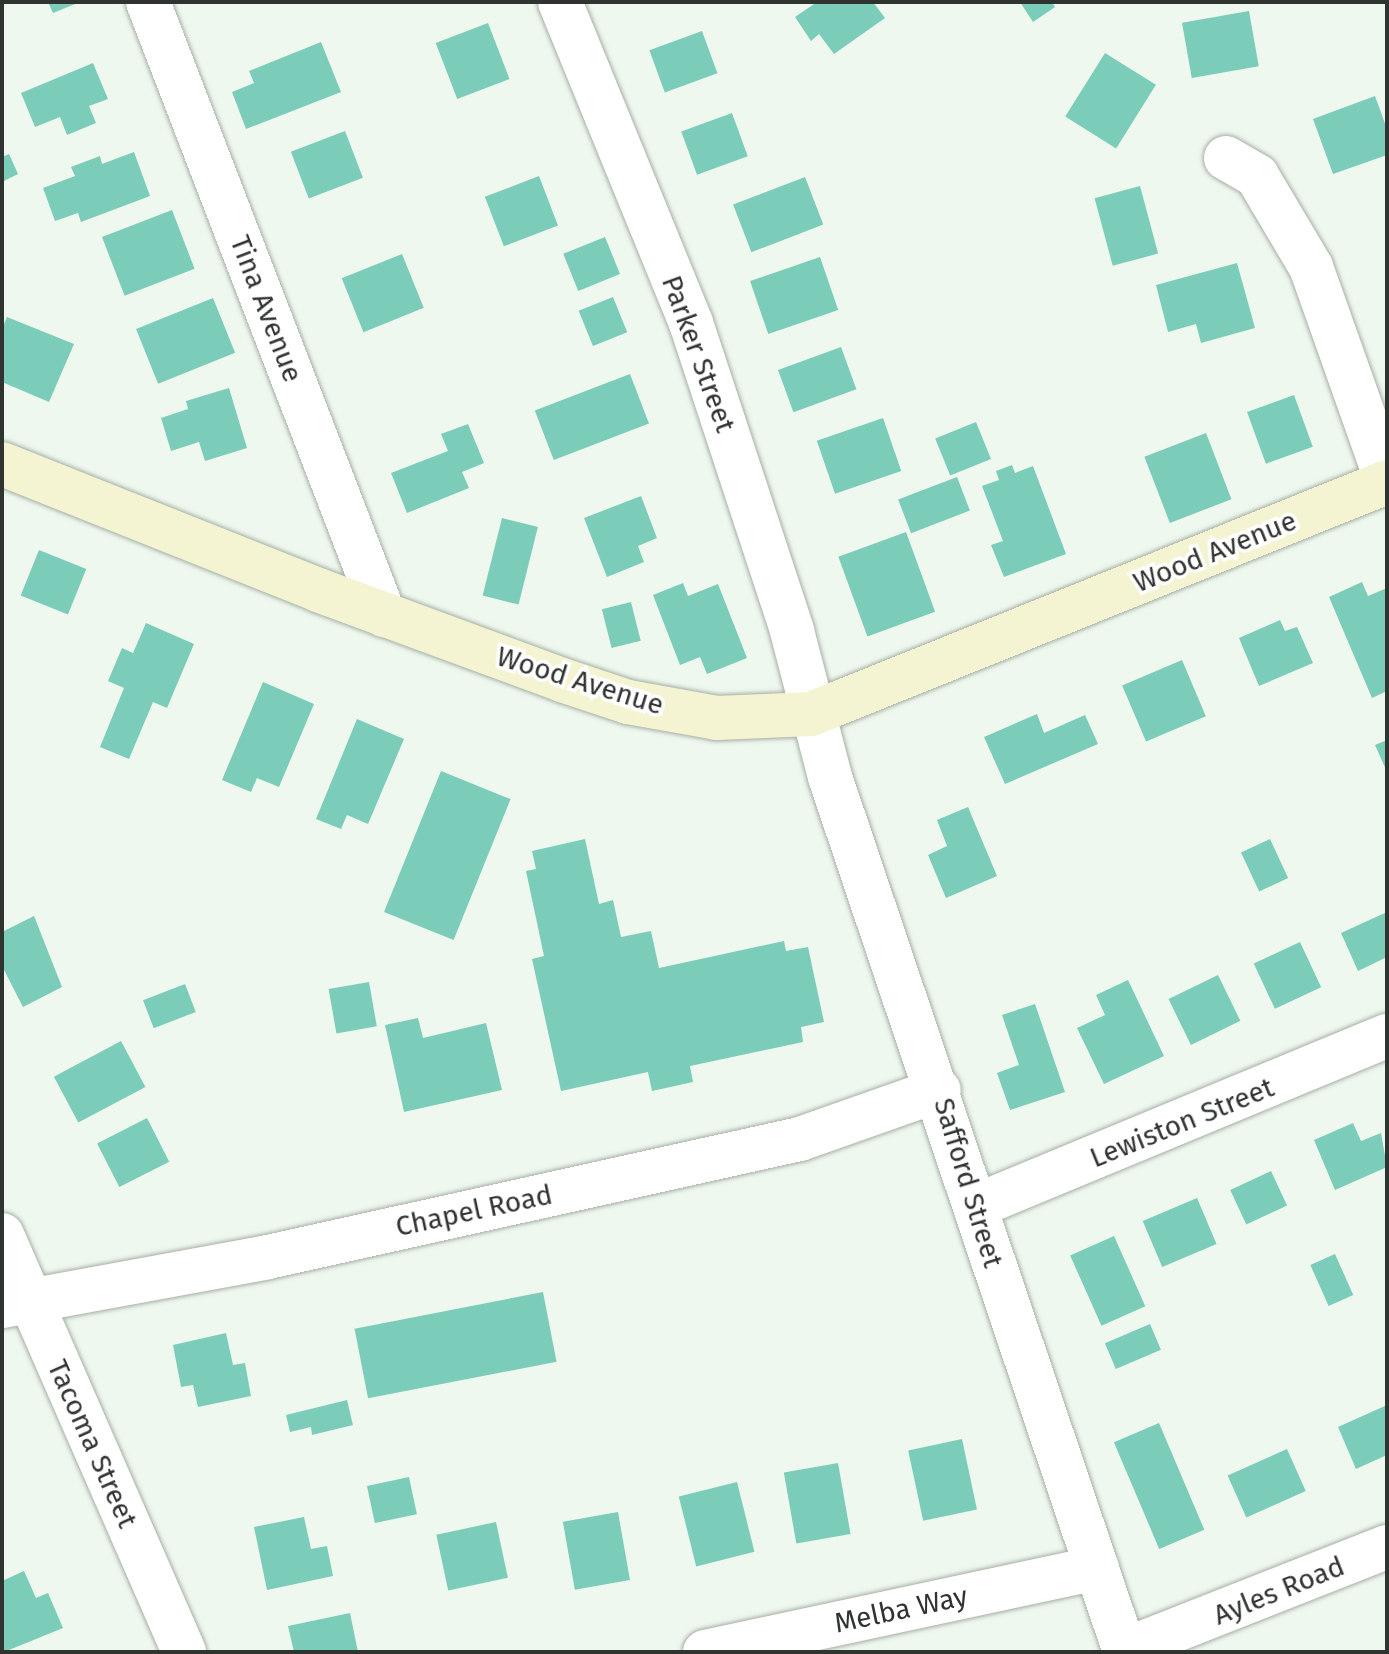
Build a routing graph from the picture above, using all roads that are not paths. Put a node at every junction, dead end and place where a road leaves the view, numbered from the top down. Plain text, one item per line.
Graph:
1 (148, 2) edge
2 (560, 2) edge
3 (1226, 158) dead end
4 (2, 464) edge
5 (1387, 482) edge
6 (384, 615) junction
7 (811, 714) junction
8 (1387, 1036) edge
9 (939, 1090) junction
10 (976, 1206) junction
11 (2, 1235) edge
12 (15, 1304) edge
13 (1387, 1547) edge
14 (1097, 1568) junction
15 (1125, 1651) edge
16 (184, 1652) edge
17 (705, 1652) edge

1 - 6 street, Tina Avenue
2 - 7 street, Parker Street
3 - 5 street
4 - 6 main road, Wood Avenue
5 - 7 main road, Wood Avenue
6 - 7 main road, Wood Avenue
7 - 9 street, Safford Street
8 - 10 street, Lewiston Street
9 - 10 street, Safford Street
9 - 12 street, Chapel Road
10 - 14 street, Safford Street
11 - 12 street, Tacoma Street
12 - 16 street, Tacoma Street
13 - 15 street, Ayles Road
14 - 15 street, Safford Street
14 - 17 street, Melba Way

